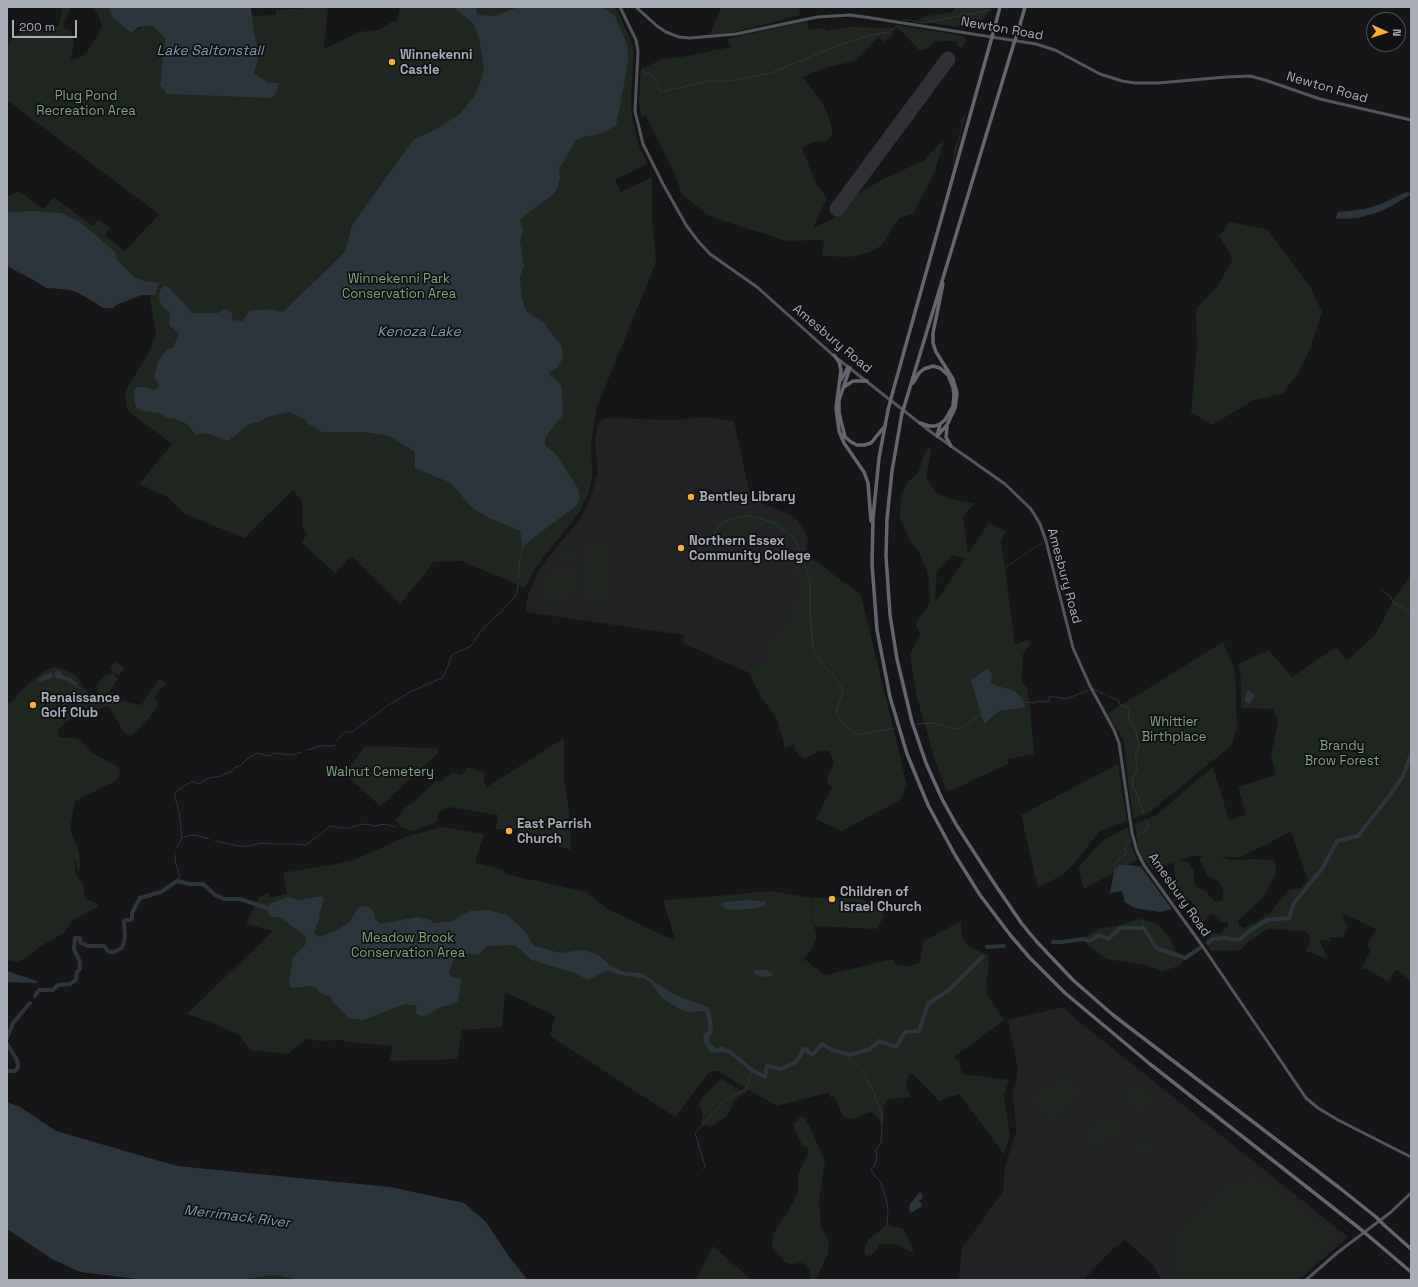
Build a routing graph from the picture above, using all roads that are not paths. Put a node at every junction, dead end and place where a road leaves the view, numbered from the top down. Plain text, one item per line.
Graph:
1 (620, 7) edge
2 (636, 7) edge
3 (1000, 7) edge
4 (1025, 7) edge
5 (1411, 120) edge
6 (950, 254) junction
7 (834, 355) junction
8 (849, 368) junction
9 (867, 382) junction
10 (840, 383) junction
11 (844, 388) junction
12 (907, 395) junction
13 (920, 424) junction
14 (940, 424) junction
15 (885, 425) junction
16 (947, 425) junction
17 (938, 436) junction
18 (951, 446) junction
19 (872, 534) junction
20 (1411, 1157) edge
21 (1411, 1193) edge
22 (1411, 1249) edge
23 (1411, 1272) edge
24 (1306, 1280) edge

1 - 7 main road, Amesbury Road
2 - 5 main road, Newton Road
3 - 15 highway, bridge
4 - 6 highway, bridge
6 - 12 highway
6 - 16 highway
7 - 8 main road, Amesbury Road
7 - 10 highway
8 - 9 main road, Amesbury Road
8 - 10 highway
8 - 11 highway
9 - 11 highway
9 - 13 main road, Amesbury Road
10 - 19 highway
11 - 15 highway
12 - 14 highway
12 - 22 highway, bridge
13 - 14 highway
13 - 17 main road, Amesbury Road
14 - 17 highway
15 - 19 highway
16 - 17 highway
16 - 18 highway
17 - 18 main road, Amesbury Road
18 - 20 main road, Amesbury Road
19 - 23 highway, bridge
21 - 24 main road

